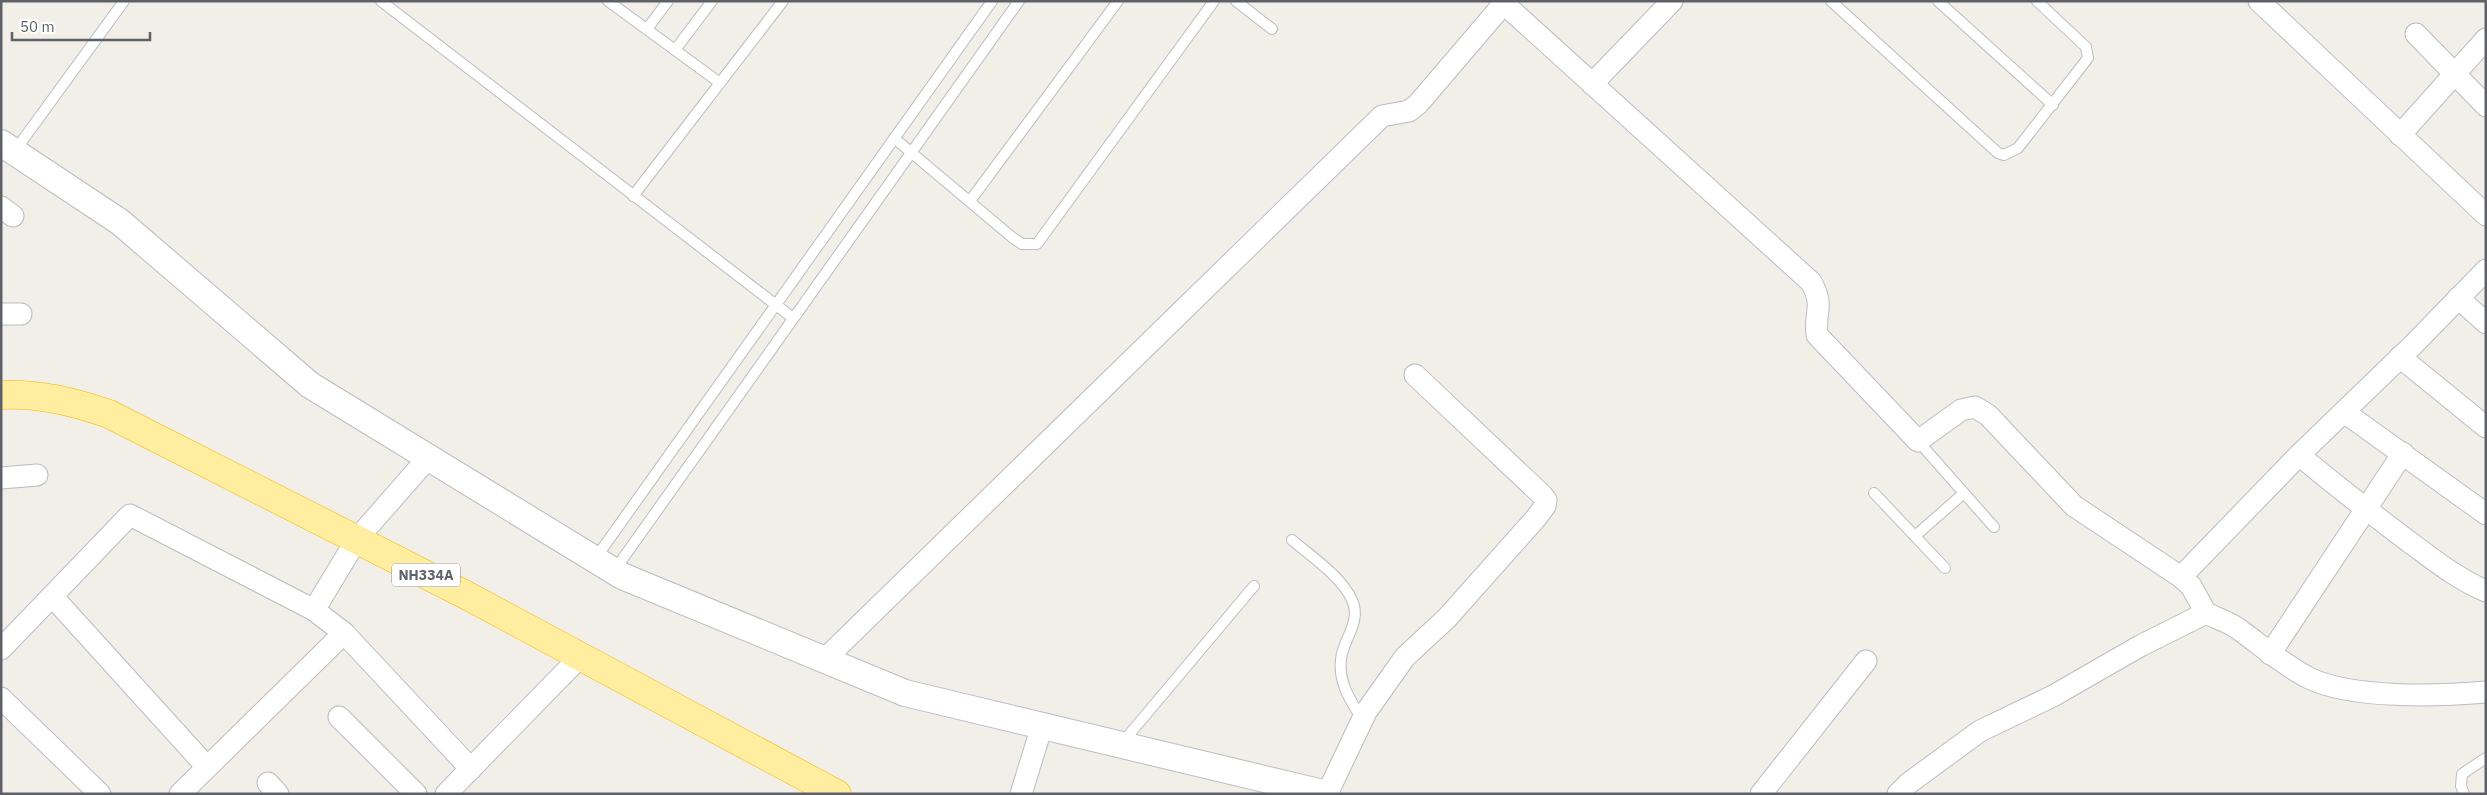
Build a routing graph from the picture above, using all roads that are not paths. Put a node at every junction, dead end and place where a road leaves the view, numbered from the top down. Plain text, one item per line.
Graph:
1 (124, 1) edge
2 (382, 1) edge
3 (608, 1) edge
4 (668, 1) edge
5 (712, 1) edge
6 (783, 1) edge
7 (992, 1) edge
8 (1018, 1) edge
9 (1118, 1) edge
10 (1214, 1) edge
11 (1236, 1) edge
12 (1672, 1) edge
13 (1830, 1) edge
14 (1938, 1) edge
15 (2037, 1) edge
16 (2259, 1) edge
17 (1504, 2) edge
18 (647, 29) junction
19 (1272, 29) dead end
20 (2416, 34) dead end
21 (2486, 39) edge
22 (675, 50) junction
23 (2456, 73) junction
24 (720, 83) junction
25 (1592, 84) junction
26 (2052, 105) junction
27 (2486, 106) edge
28 (2400, 135) junction
29 (894, 138) junction
30 (8, 147) edge
31 (910, 152) junction
32 (633, 196) junction
33 (970, 201) junction
34 (2486, 215) edge
35 (2486, 270) edge
36 (2458, 298) junction
37 (775, 306) junction
38 (793, 318) junction
39 (2486, 323) edge
40 (2400, 357) junction
41 (1415, 375) dead end
42 (1, 395) edge
43 (2344, 412) junction
44 (2486, 427) edge
45 (1918, 441) junction
46 (2403, 453) junction
47 (2299, 455) junction
48 (428, 458) junction
49 (37, 474) dead end
50 (1, 478) edge
51 (1874, 493) dead end
52 (1964, 493) junction
53 (2365, 509) junction
54 (2486, 514) edge
55 (1994, 528) dead end
56 (1915, 536) junction
57 (356, 539) junction
58 (1292, 540) dead end
59 (604, 565) junction
60 (1946, 568) dead end
61 (2181, 577) junction
62 (1254, 586) dead end
63 (2486, 591) edge
64 (52, 596) junction
65 (314, 610) junction
66 (2206, 613) junction
67 (344, 634) junction
68 (1, 649) edge
69 (2270, 654) junction
70 (581, 656) junction
71 (824, 660) junction
72 (1866, 661) dead end
73 (2486, 692) edge
74 (1, 698) edge
75 (339, 717) dead end
76 (1362, 720) junction
77 (1042, 726) junction
78 (1122, 744) junction
79 (2486, 758) edge
80 (207, 768) junction
81 (471, 769) junction
82 (100, 794) edge
83 (180, 794) edge
84 (416, 794) edge
85 (446, 794) edge
86 (837, 794) edge
87 (1021, 794) edge
88 (1327, 794) edge
89 (1761, 794) edge
90 (1898, 794) edge
91 (2464, 794) edge

1 - 30 lane
2 - 32 lane
3 - 18 lane
4 - 18 lane
5 - 22 lane
6 - 24 lane
7 - 29 lane
8 - 31 lane
9 - 33 lane
10 - 33 lane
11 - 19 lane
12 - 25 street
13 - 26 lane
14 - 26 lane
15 - 26 lane
16 - 28 street
17 - 25 street
17 - 71 street
18 - 22 lane
20 - 23 street
21 - 23 street
22 - 24 lane
23 - 27 street
23 - 28 street
24 - 32 lane
25 - 45 street
28 - 34 street
29 - 31 lane
29 - 37 lane
30 - 48 street
31 - 33 lane
31 - 38 lane
32 - 37 lane
35 - 36 street
36 - 39 street
36 - 40 street
37 - 38 lane
37 - 59 lane
38 - 59 lane
40 - 43 street
40 - 44 street
41 - 76 street
42 - 57 highway, NH334A
43 - 46 street
43 - 47 street
45 - 52 lane
45 - 61 street
46 - 53 street
46 - 54 street
47 - 53 street
47 - 61 street
48 - 57 street
48 - 59 street
49 - 50 street
51 - 56 lane
52 - 55 lane
52 - 56 lane
53 - 63 street
53 - 69 street
56 - 60 lane
57 - 65 street
57 - 70 highway, NH334A
58 - 76 lane
59 - 71 street
61 - 66 street
62 - 78 lane
64 - 65 street
64 - 68 street
64 - 80 street
65 - 67 street
66 - 69 street
66 - 90 street
67 - 80 street
67 - 81 street
69 - 73 street
70 - 81 street
70 - 86 highway, NH334A
71 - 77 street
72 - 89 street
74 - 82 street
75 - 84 street
76 - 88 street
77 - 78 street
77 - 87 street
78 - 88 street
79 - 91 lane
80 - 83 street
81 - 85 street

